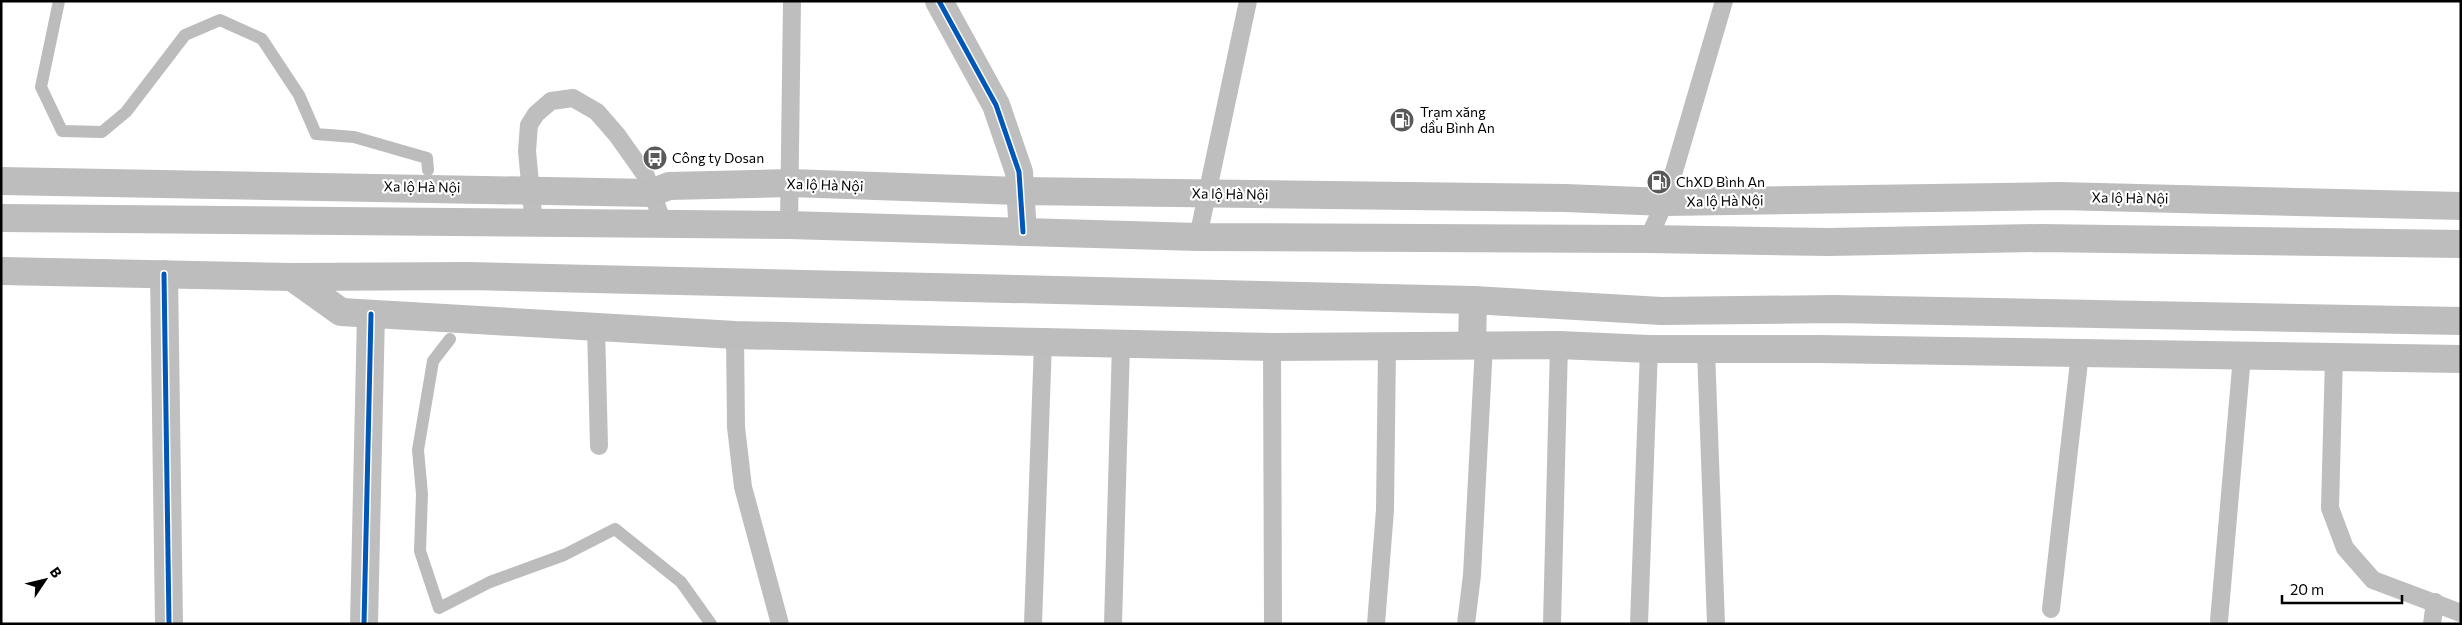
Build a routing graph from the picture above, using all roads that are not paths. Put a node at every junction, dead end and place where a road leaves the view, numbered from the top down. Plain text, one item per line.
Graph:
1 (792, 1) edge
2 (939, 1) edge
3 (1248, 1) edge
4 (1724, 1) edge
5 (1, 181) edge
6 (790, 183) junction
7 (530, 190) junction
8 (1020, 191) junction
9 (652, 193) junction
10 (1206, 194) junction
11 (1665, 202) junction
12 (2461, 206) edge
13 (1, 218) edge
14 (534, 225) junction
15 (789, 225) junction
16 (664, 226) junction
17 (1023, 232) junction
18 (1198, 237) junction
19 (1648, 239) junction
20 (2461, 244) edge
21 (1, 271) edge
22 (164, 274) junction
23 (292, 276) junction
24 (1472, 300) junction
25 (1661, 311) junction
26 (371, 314) junction
27 (2461, 321) edge
28 (596, 327) junction
29 (735, 334) junction
30 (1043, 342) junction
31 (1121, 344) junction
32 (1478, 345) junction
33 (1559, 345) junction
34 (1272, 347) junction
35 (1387, 347) junction
36 (1649, 349) junction
37 (1706, 350) junction
38 (2080, 353) junction
39 (2242, 356) junction
40 (2334, 357) junction
41 (2461, 360) edge
42 (599, 446) dead end
43 (2435, 602) junction
44 (2051, 609) dead end
45 (2461, 612) edge
46 (2219, 621) dead end
47 (169, 624) edge
48 (364, 624) edge
49 (780, 624) edge
50 (1034, 624) edge
51 (1113, 624) edge
52 (1273, 624) edge
53 (1376, 624) edge
54 (1466, 624) edge
55 (1552, 624) edge
56 (1639, 624) edge
57 (1716, 624) edge
58 (2432, 624) edge

1 - 6 lane
2 - 8 street
3 - 10 lane
4 - 11 lane
5 - 7 highway, Xa lộ Hà Nội
6 - 8 highway, Xa lộ Hà Nội
6 - 9 highway, Xa lộ Hà Nội
6 - 15 lane
7 - 9 highway, Xa lộ Hà Nội
7 - 9 lane
7 - 14 lane
8 - 10 highway, Xa lộ Hà Nội
8 - 17 street
9 - 16 lane
10 - 11 highway, Xa lộ Hà Nội
10 - 18 lane
11 - 12 highway, Xa lộ Hà Nội
11 - 19 lane
13 - 14 highway
14 - 16 highway
15 - 16 highway
15 - 17 highway
17 - 18 highway
18 - 19 highway
19 - 20 highway
21 - 22 highway
22 - 23 highway
22 - 47 street
23 - 24 highway
23 - 26 highway
24 - 25 highway
24 - 32 highway
25 - 27 highway
25 - 36 highway
26 - 28 highway
26 - 48 street
28 - 29 highway
28 - 42 lane
29 - 30 highway
29 - 49 lane
30 - 31 highway
30 - 50 lane
31 - 34 highway
31 - 51 lane
32 - 33 highway
32 - 35 highway
32 - 54 lane
33 - 36 highway
33 - 55 lane
34 - 35 highway
34 - 52 lane
35 - 53 lane
36 - 37 highway
36 - 56 lane
37 - 38 highway
37 - 57 lane
38 - 39 highway
38 - 44 lane
39 - 40 highway
39 - 46 lane
40 - 41 highway
40 - 43 lane
43 - 45 lane
43 - 58 lane

